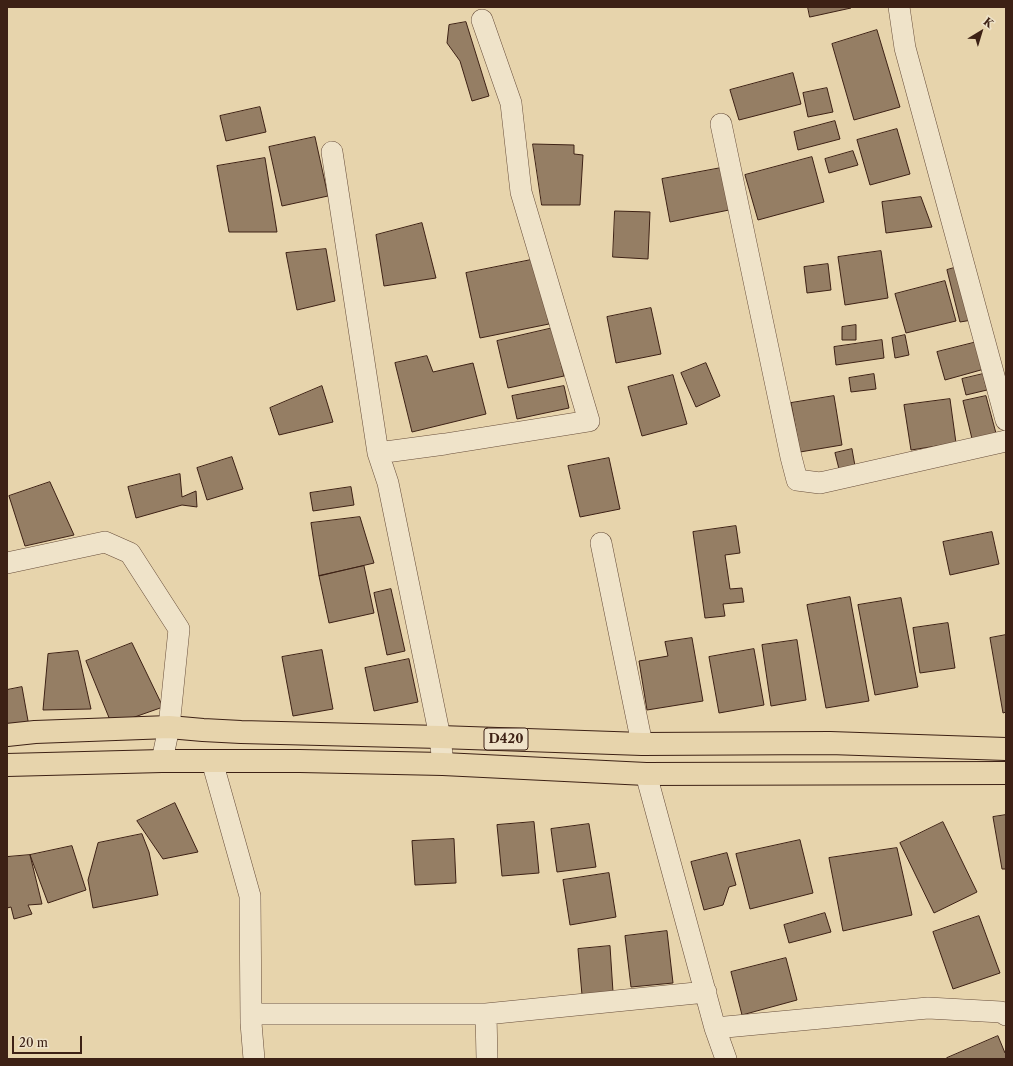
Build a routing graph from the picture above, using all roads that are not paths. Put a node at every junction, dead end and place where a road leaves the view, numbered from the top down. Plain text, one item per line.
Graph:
1 (899, 7) edge
2 (482, 20) dead end
3 (721, 124) dead end
4 (332, 152) dead end
5 (1006, 420) edge
6 (1006, 441) edge
7 (378, 454) junction
8 (601, 544) dead end
9 (7, 563) edge
10 (169, 727) junction
11 (7, 735) edge
12 (440, 737) junction
13 (642, 744) junction
14 (1006, 749) edge
15 (162, 761) junction
16 (212, 761) junction
17 (443, 764) junction
18 (7, 765) edge
19 (1006, 773) edge
20 (646, 774) junction
21 (706, 992) junction
22 (251, 1014) junction
23 (486, 1014) junction
24 (1006, 1015) edge
25 (715, 1028) junction
26 (254, 1059) edge
27 (487, 1059) edge
28 (726, 1059) edge

1 - 5 street
2 - 7 street
3 - 6 street
4 - 7 street
7 - 12 street
8 - 13 street
9 - 10 street
10 - 11 highway, D420
10 - 12 highway, D420
10 - 15 street
12 - 13 highway, D420
12 - 17 street
13 - 14 highway, D420
15 - 16 highway, D420
15 - 18 highway, D420
16 - 17 highway, D420
16 - 22 street
17 - 20 highway, D420
19 - 20 highway, D420
20 - 21 street
21 - 23 street
21 - 25 street
22 - 23 street
22 - 26 street
23 - 27 street
24 - 25 street
25 - 28 street

